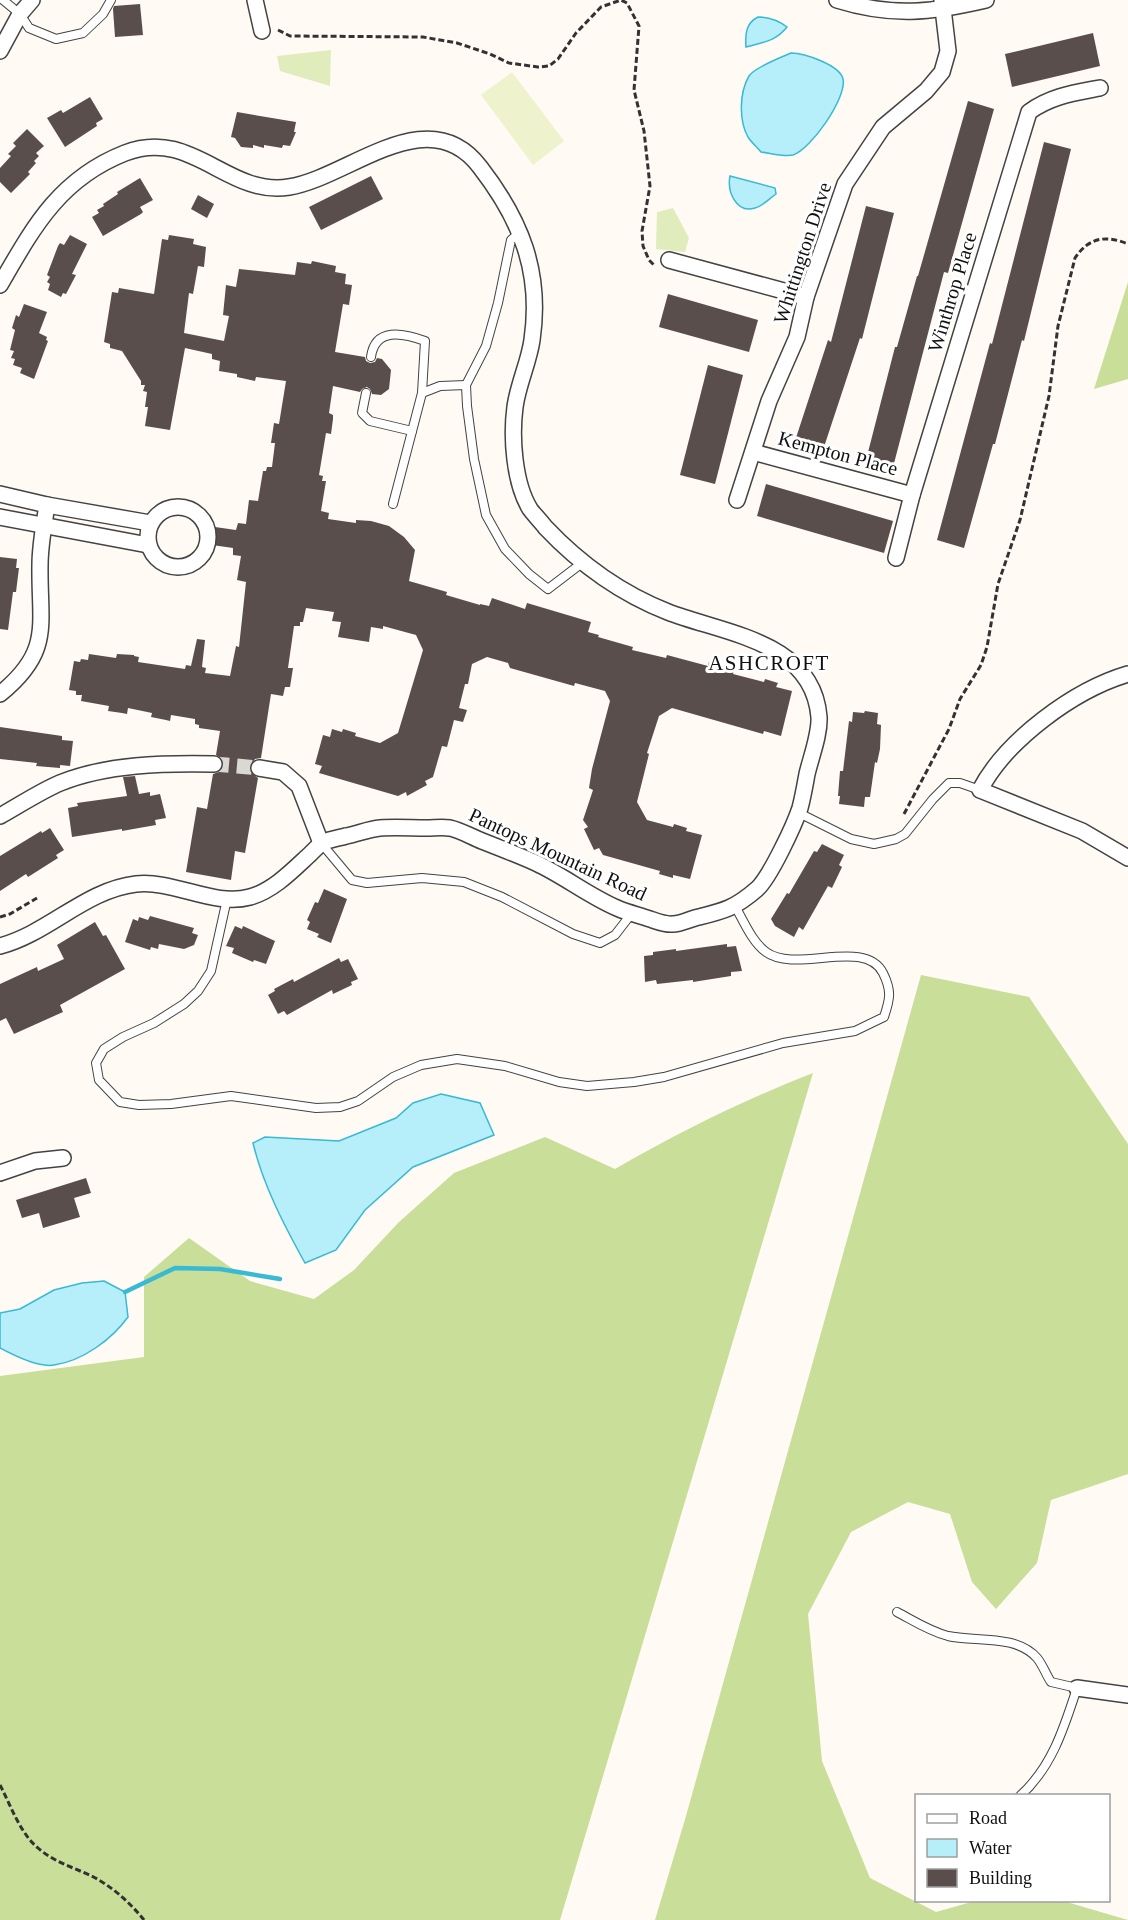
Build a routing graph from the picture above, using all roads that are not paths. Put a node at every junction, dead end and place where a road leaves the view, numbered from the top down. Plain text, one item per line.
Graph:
1 (3, 0) edge
2 (32, 0) edge
3 (111, 0) edge
4 (255, 0) edge
5 (837, 0) edge
6 (986, 0) edge
7 (943, 5) edge
8 (20, 14) junction
9 (268, 28) road end
10 (0, 51) edge
11 (1100, 88) dead end
12 (521, 233) junction
13 (665, 266) road end
14 (0, 285) edge
15 (806, 297) junction
16 (372, 357) dead end
17 (466, 385) junction
18 (366, 393) dead end
19 (422, 393) junction
20 (412, 430) junction
21 (753, 452) junction
22 (0, 494) edge
23 (912, 495) junction
24 (737, 500) dead end
25 (393, 504) dead end
26 (47, 505) junction
27 (0, 517) edge
28 (150, 523) junction
29 (44, 526) junction
30 (148, 545) junction
31 (896, 558) dead end
32 (582, 563) junction
33 (1128, 674) edge
34 (0, 694) edge
35 (214, 764) tunnel mouth
36 (259, 768) tunnel mouth
37 (980, 790) junction
38 (799, 813) junction
39 (0, 816) edge
40 (321, 843) junction
41 (1128, 858) edge
42 (227, 899) junction
43 (735, 906) junction
44 (632, 913) junction
45 (0, 946) edge
46 (63, 1158) dead end
47 (0, 1173) edge
48 (897, 1612) dead end
49 (1077, 1688) junction
50 (1128, 1695) edge
51 (1022, 1794) edge

1 - 8 lane
2 - 8 street
3 - 8 lane
4 - 9 street
5 - 7 street
6 - 7 street
7 - 15 street, Whittington Drive
8 - 10 street
11 - 23 street, Winthrop Place
12 - 14 street, Pantops Mountain Road
12 - 17 lane
12 - 32 street, Pantops Mountain Road
13 - 15 street
15 - 21 street, Whittington Drive
16 - 19 lane
17 - 19 lane
17 - 32 lane
18 - 20 lane
19 - 20 lane
20 - 25 lane
21 - 23 street, Kempton Place
21 - 24 street, Whittington Drive
22 - 26 street
23 - 31 street, Winthrop Place
26 - 28 street
26 - 29 street
27 - 29 street
28 - 30 street
28 - 30 street
29 - 30 street
29 - 34 street
32 - 38 street, Pantops Mountain Road
33 - 37 street
35 - 39 street
36 - 40 street
37 - 38 lane
37 - 41 street
38 - 43 street, Pantops Mountain Road
40 - 42 street, Pantops Mountain Road
40 - 44 street, Pantops Mountain Road
40 - 44 lane
42 - 43 lane
42 - 45 street, Pantops Mountain Road
43 - 44 street, Pantops Mountain Road
46 - 47 street
48 - 49 lane
49 - 50 street
49 - 51 lane

